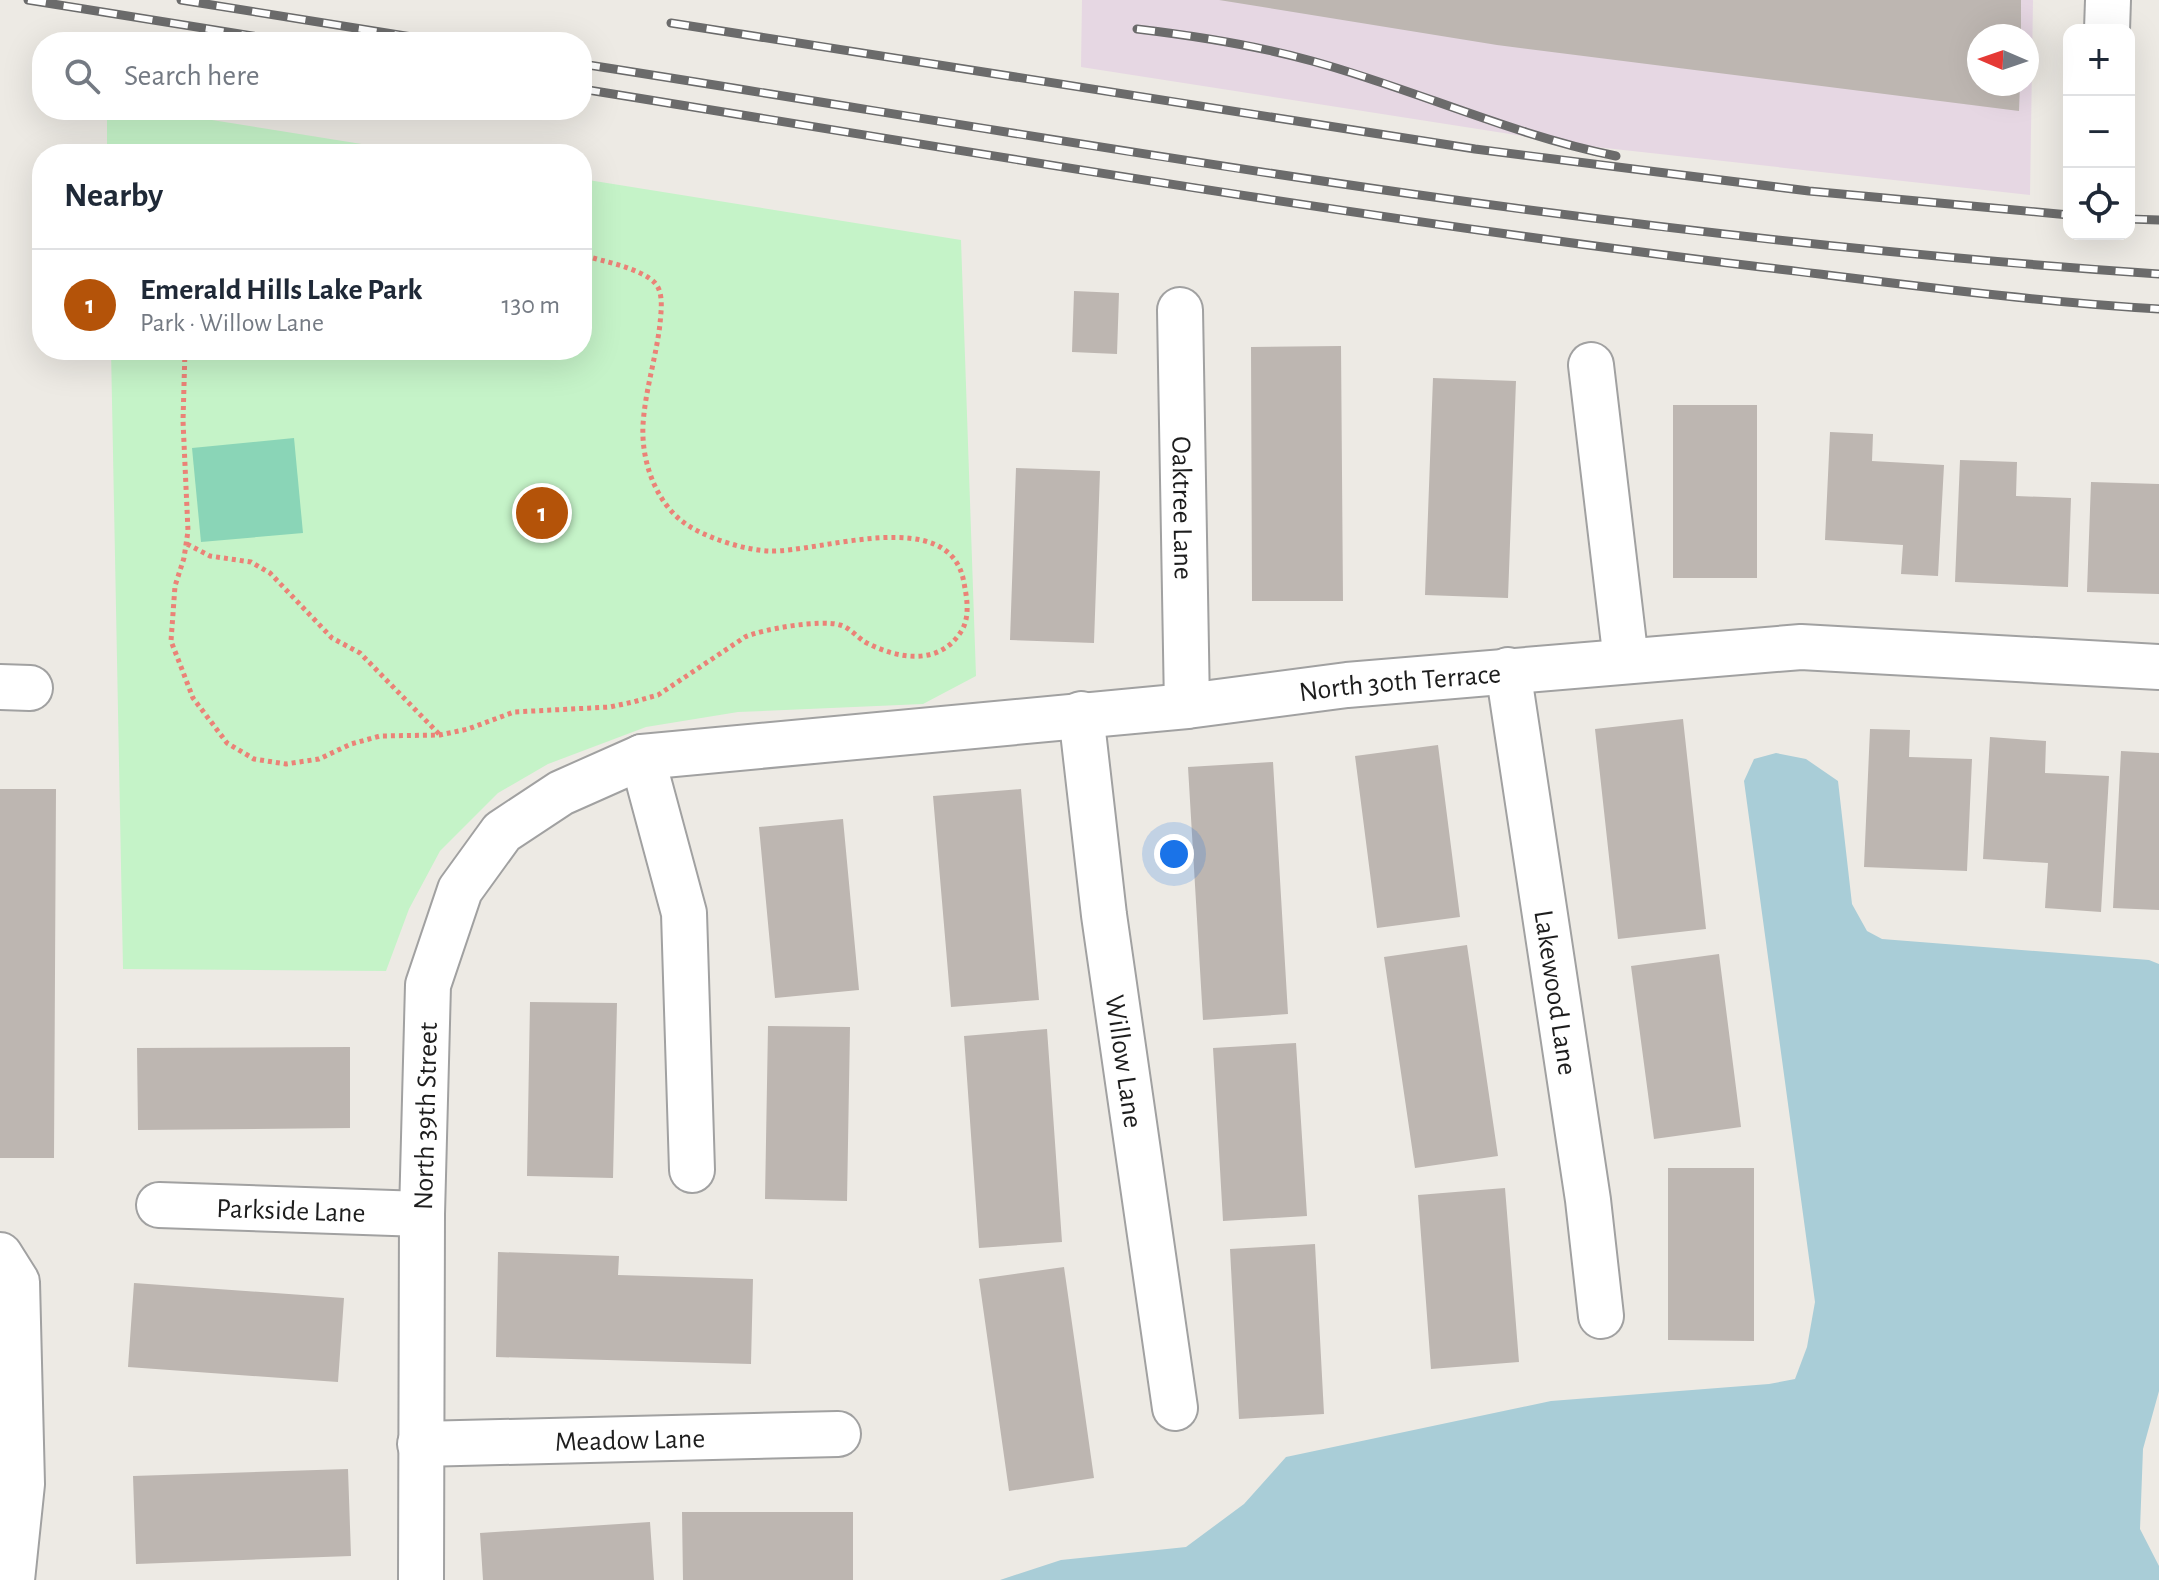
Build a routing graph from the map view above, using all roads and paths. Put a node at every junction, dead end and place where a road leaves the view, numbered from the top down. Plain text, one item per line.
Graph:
1 (2108, 0) edge
2 (2107, 24) edge
3 (592, 258) edge
4 (1180, 310) dead end
5 (185, 360) edge
6 (1591, 365) dead end
7 (187, 544) junction
8 (1626, 661) junction
9 (2159, 667) edge
10 (1508, 670) junction
11 (1187, 706) junction
12 (1081, 714) junction
13 (440, 735) junction
14 (642, 757) junction
15 (692, 1170) dead end
16 (159, 1205) dead end
17 (422, 1214) junction
18 (0, 1255) edge
19 (1601, 1316) dead end
20 (1175, 1408) dead end
21 (838, 1434) dead end
22 (420, 1444) junction
23 (11, 1483) edge
24 (12, 1580) edge
25 (421, 1580) edge

1 - 2 street
3 - 13 path
4 - 11 street, Oaktree Lane
5 - 7 path
6 - 8 street
7 - 13 path
7 - 13 path
8 - 9 street, North 30th Terrace
8 - 10 street, North 30th Terrace
10 - 11 street, North 30th Terrace
10 - 19 street, Lakewood Lane
11 - 12 street, North 30th Terrace
12 - 14 street, North 30th Terrace
12 - 20 street, Willow Lane
14 - 15 street
14 - 17 street, North 39th Street
16 - 17 street, Parkside Lane
17 - 22 street, North 39th Street
18 - 23 street
21 - 22 street, Meadow Lane
22 - 25 street, North 39th Street
23 - 24 street

